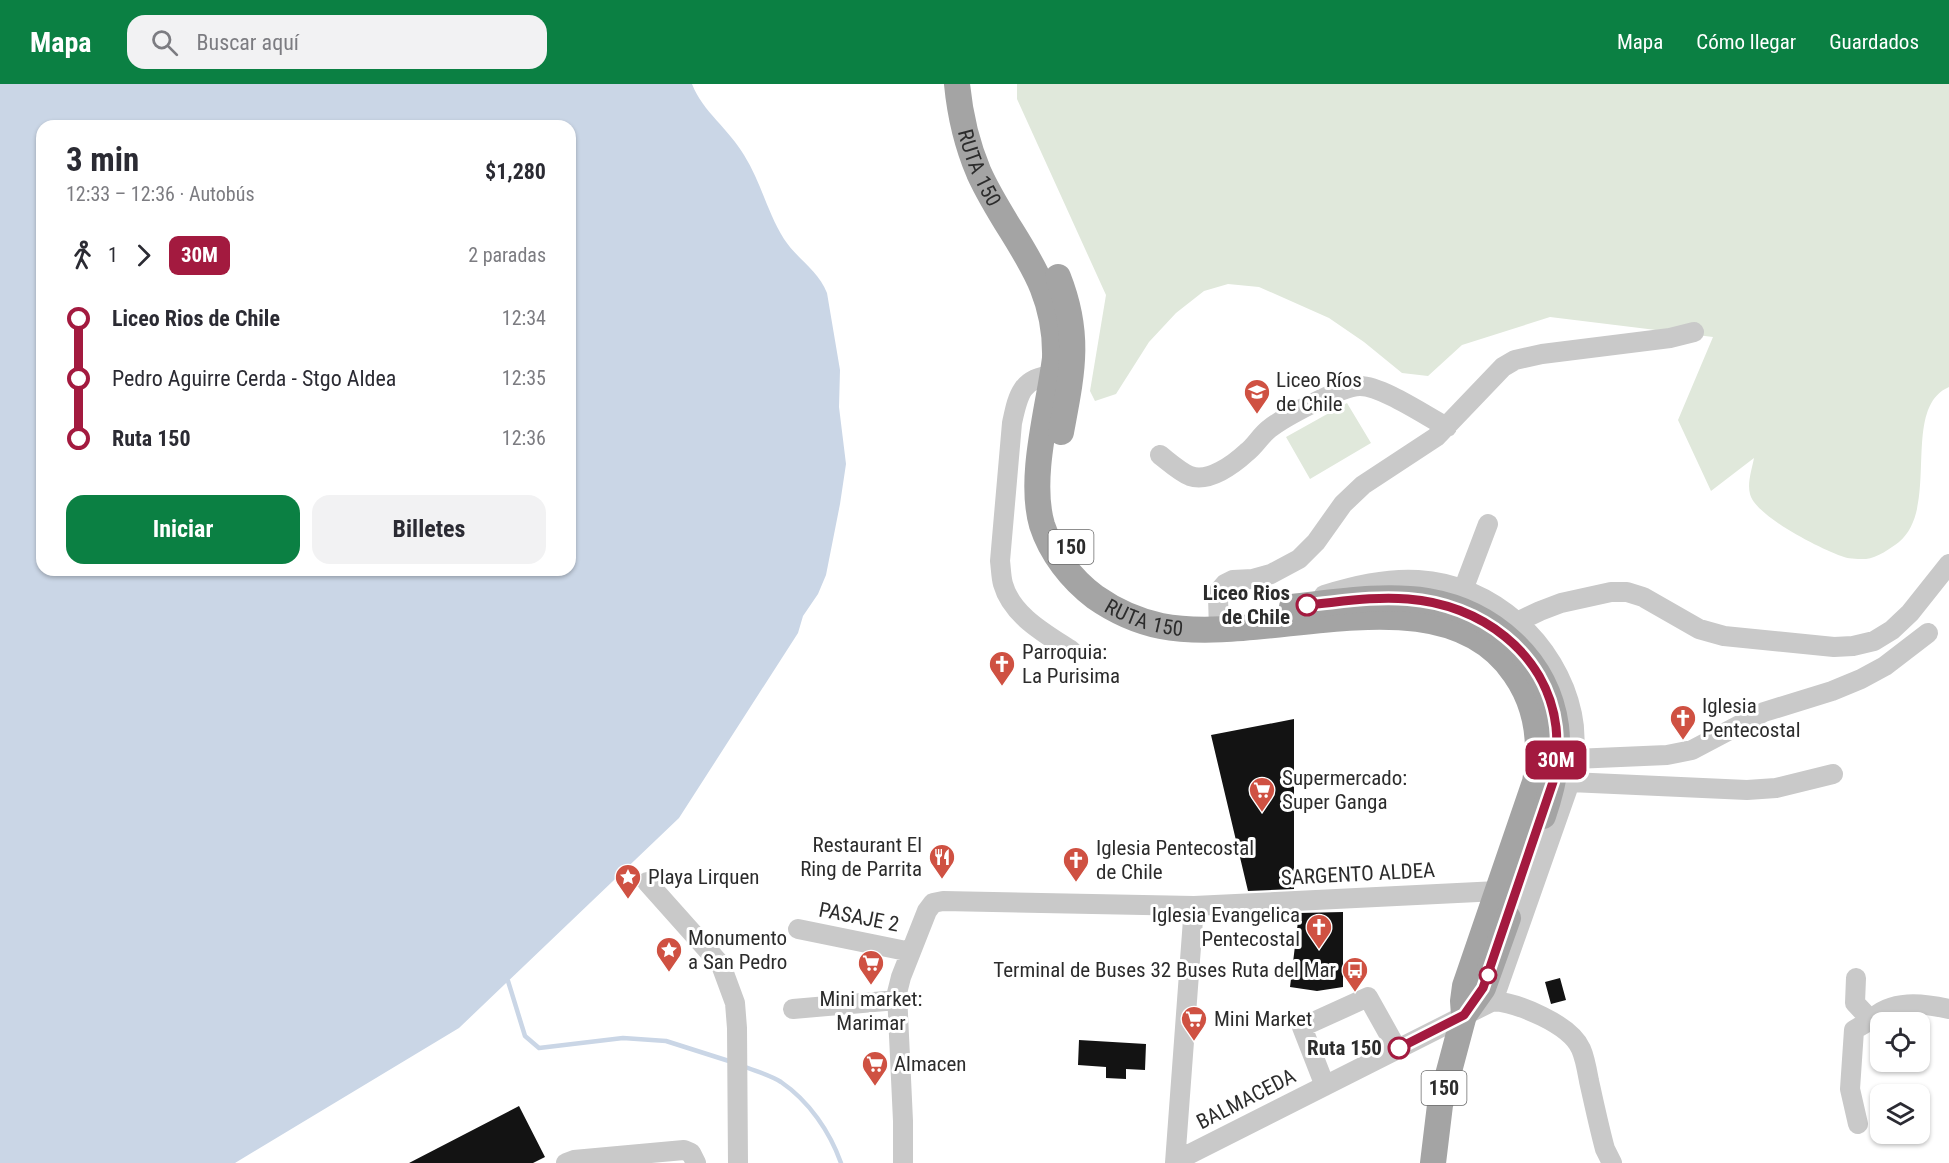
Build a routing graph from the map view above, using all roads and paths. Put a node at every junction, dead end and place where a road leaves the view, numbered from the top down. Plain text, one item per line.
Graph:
1 (957, 84) edge
2 (973, 84) edge
3 (1694, 332) dead end
4 (1053, 375) junction
5 (1446, 427) junction
6 (1160, 455) dead end
7 (1488, 524) dead end
8 (1949, 564) edge
9 (1463, 590) junction
10 (1290, 607) junction
11 (1219, 622) junction
12 (1517, 622) junction
13 (1928, 633) dead end
14 (1072, 651) dead end
15 (1574, 759) junction
16 (1833, 774) dead end
17 (1570, 782) junction
18 (647, 882) dead end
19 (1498, 891) junction
20 (1194, 906) junction
21 (798, 929) dead end
22 (911, 951) junction
23 (1856, 978) dead end
24 (897, 1000) junction
25 (1493, 1001) junction
26 (793, 1009) dead end
27 (1949, 1009) edge
28 (1880, 1012) edge
29 (1464, 1015) junction
30 (1870, 1019) edge
31 (1870, 1021) edge
32 (1397, 1049) junction
33 (1325, 1086) junction
34 (1858, 1124) dead end
35 (1175, 1162) edge
36 (566, 1163) edge
37 (696, 1163) edge
38 (738, 1163) edge
39 (903, 1163) edge
40 (1434, 1163) edge
41 (1612, 1163) edge

1 - 4 main road, RUTA 150 / 150
2 - 11 main road, RUTA 150 / 150
3 - 5 street
4 - 11 main road, RUTA 150 / 150
4 - 14 street
5 - 6 street
5 - 11 street
7 - 9 street
8 - 12 street
9 - 10 street
9 - 12 street
10 - 11 main road, RUTA 150 / 150
10 - 29 main road, RUTA 150 / 150
11 - 19 main road, RUTA 150 / 150
12 - 15 street
13 - 15 street
15 - 17 street
16 - 17 street
17 - 25 street
18 - 38 street
19 - 20 street, SARGENTO ALDEA
19 - 29 main road, RUTA 150 / 150
20 - 22 street, SARGENTO ALDEA
20 - 35 street
21 - 22 street, PASAJE 2
22 - 24 street
23 - 30 street
24 - 26 street
24 - 39 street
25 - 29 street, BALMACEDA
25 - 41 street
27 - 28 street
29 - 32 street, BALMACEDA
29 - 40 main road, 150
31 - 34 street
32 - 33 street, BALMACEDA
32 - 33 street
33 - 35 street, BALMACEDA
36 - 37 street

